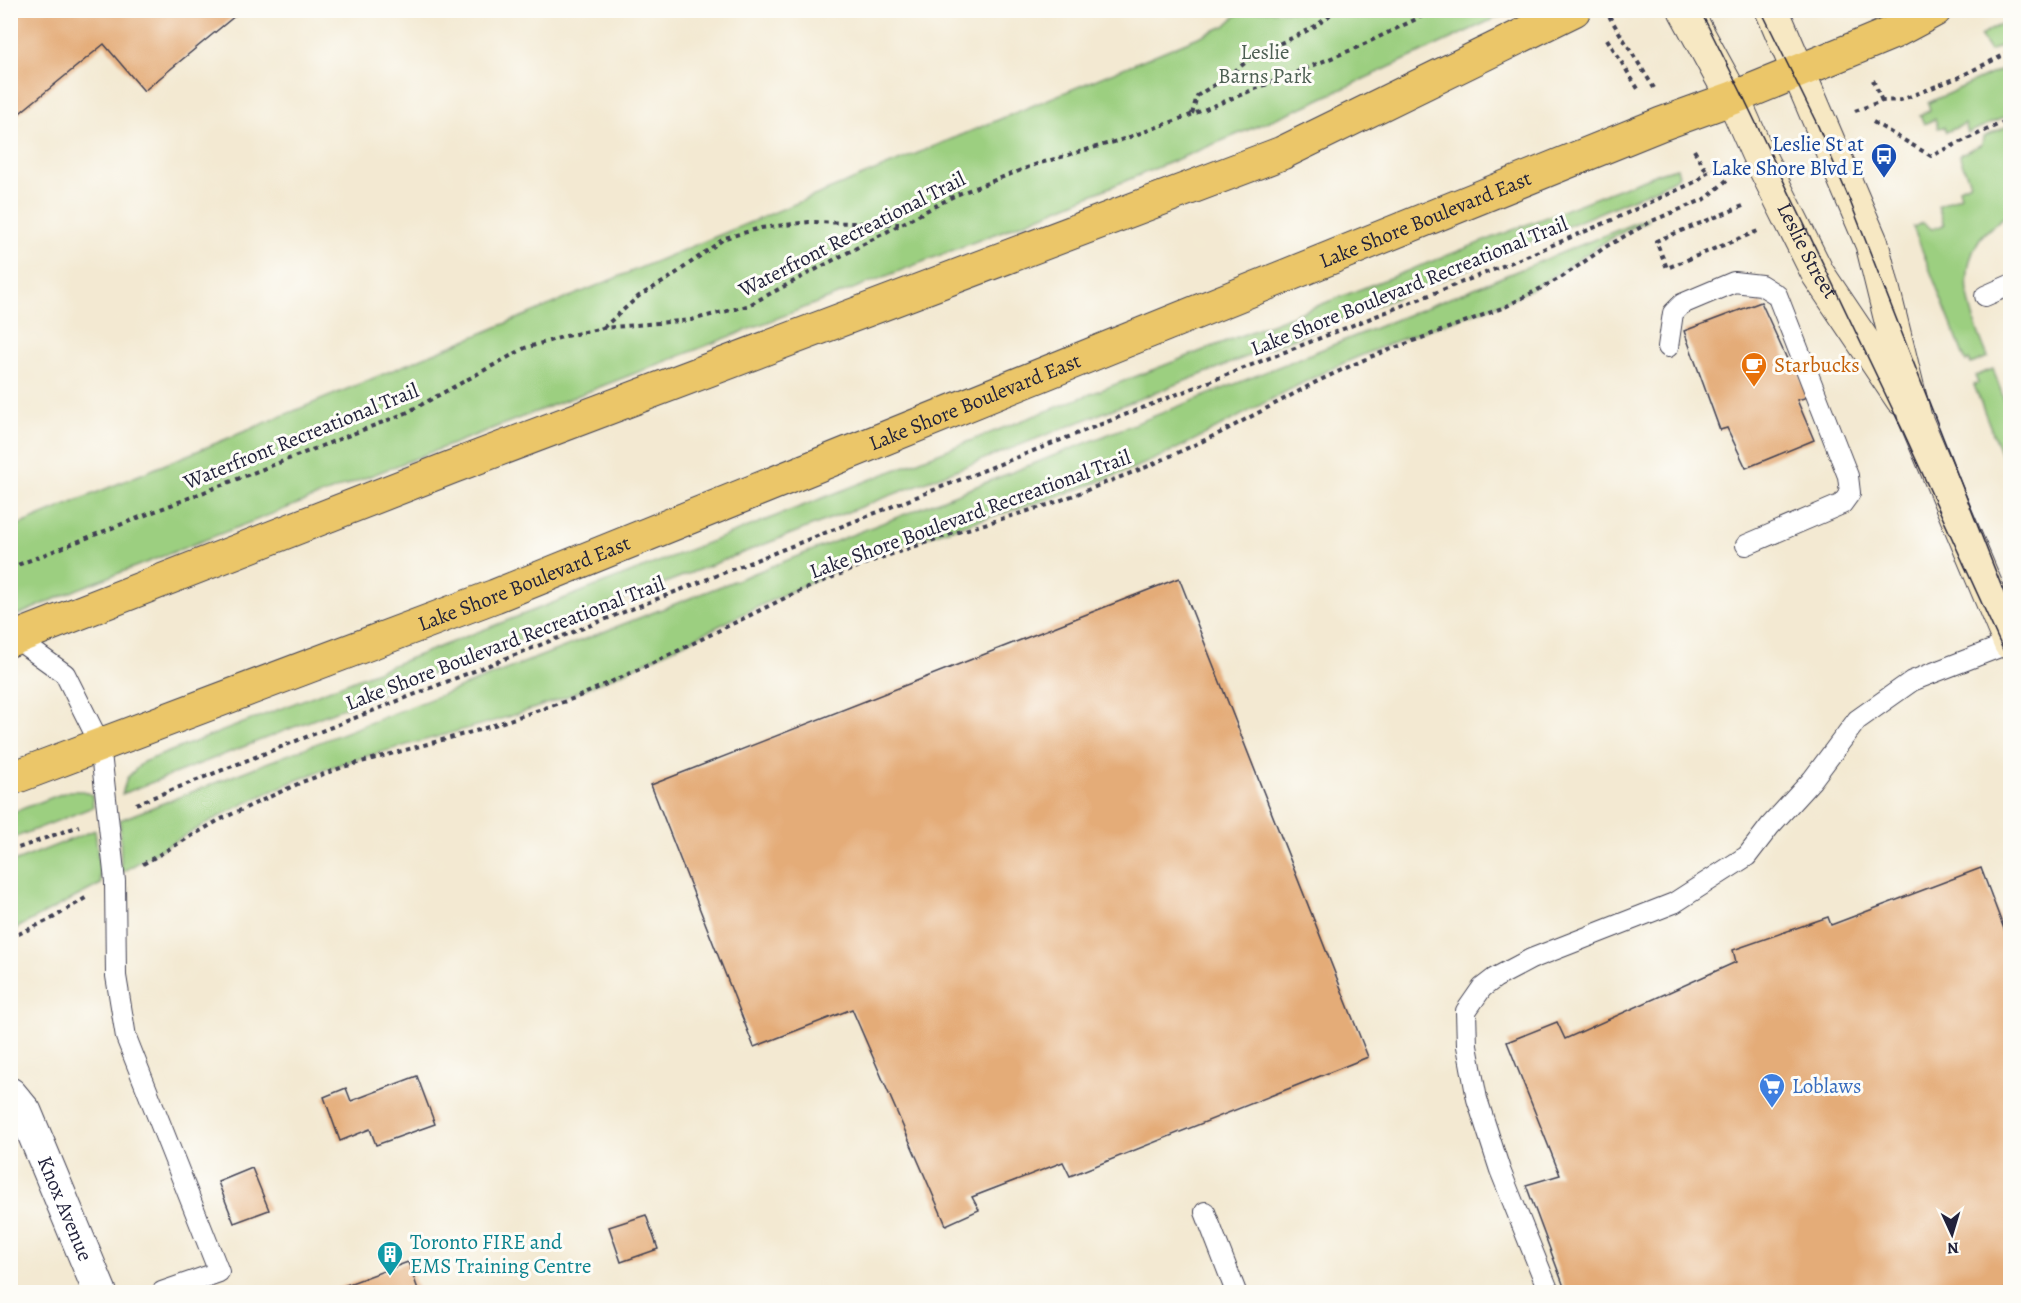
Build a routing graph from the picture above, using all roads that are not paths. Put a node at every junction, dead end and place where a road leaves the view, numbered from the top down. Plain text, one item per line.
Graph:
1 (1574, 10) edge
2 (1685, 10) edge
3 (1772, 10) edge
4 (1935, 10) edge
5 (1799, 71) junction
6 (1733, 98) junction
7 (2010, 285) edge
8 (1985, 296) dead end
9 (1668, 346) dead end
10 (1915, 418) junction
11 (1746, 545) dead end
12 (13, 639) edge
13 (2010, 643) edge
14 (100, 744) junction
15 (10, 779) edge
16 (10, 1094) edge
17 (1205, 1212) dead end
18 (100, 1293) edge
19 (162, 1293) edge
20 (1236, 1293) edge
21 (1549, 1293) edge

1 - 12 highway
2 - 6 main road, Leslie Street
3 - 5 main road, Leslie Street
4 - 5 highway, Lake Shore Boulevard East
5 - 6 highway, Lake Shore Boulevard East
5 - 10 main road, Leslie Street
6 - 10 main road, Leslie Street
6 - 14 highway, Lake Shore Boulevard East
7 - 8 lane
9 - 11 lane
10 - 13 main road, Leslie Street
12 - 14 lane
13 - 21 lane
14 - 15 highway, Lake Shore Boulevard East
14 - 19 lane
16 - 18 street, Knox Avenue
17 - 20 lane

